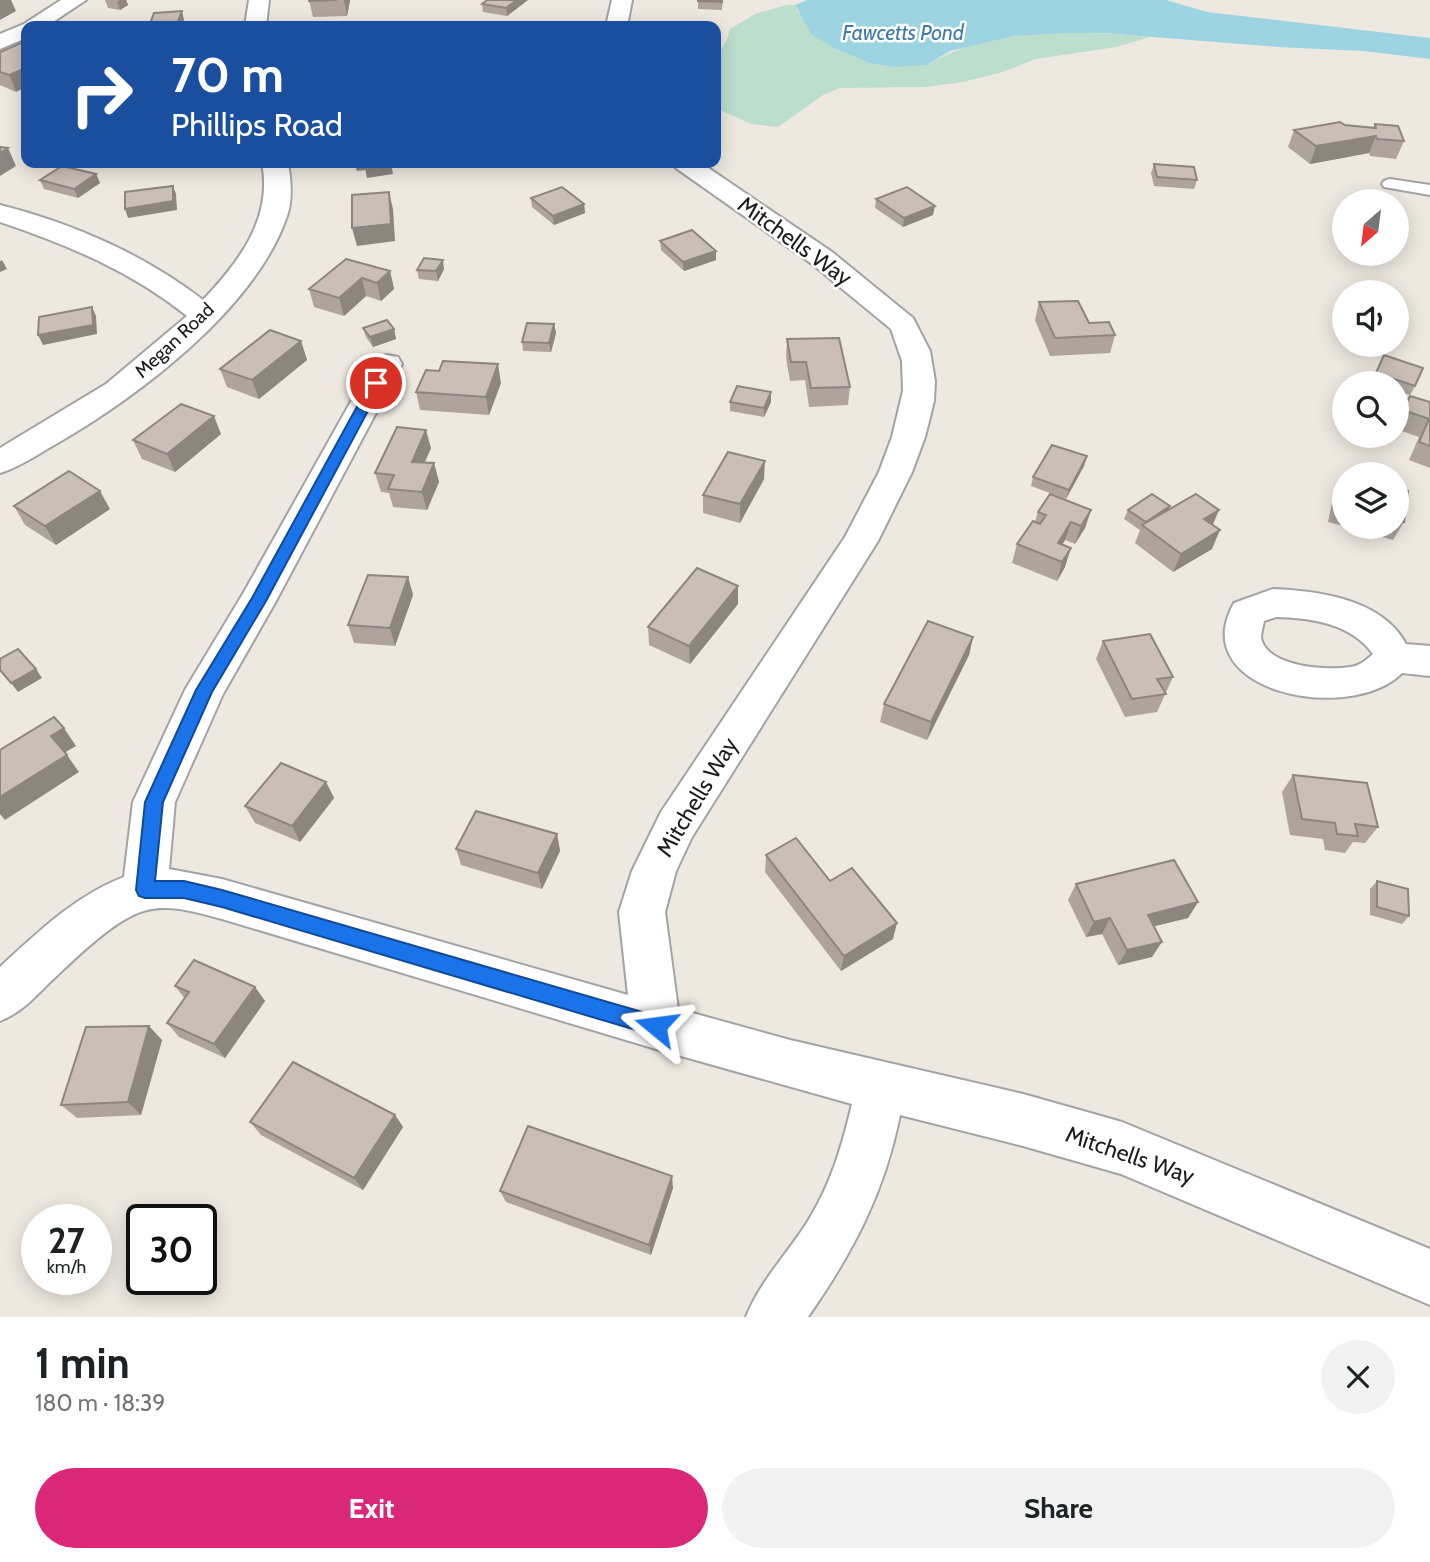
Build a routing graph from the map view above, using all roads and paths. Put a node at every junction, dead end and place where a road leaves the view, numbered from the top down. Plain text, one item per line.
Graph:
1 (76, 0) edge
2 (259, 0) edge
3 (622, 0) edge
4 (41, 21) edge
5 (257, 21) edge
6 (618, 21) edge
7 (21, 32) edge
8 (0, 42) edge
9 (275, 168) edge
10 (692, 168) edge
11 (1390, 184) dead end
12 (1430, 190) edge
13 (0, 213) edge
14 (204, 315) junction
15 (387, 364) dead end
16 (0, 462) edge
17 (145, 890) junction
18 (0, 998) edge
19 (656, 1026) junction
20 (881, 1086) junction
21 (1430, 1278) edge
22 (774, 1317) edge

1 - 4 street
2 - 5 street
3 - 6 street
7 - 8 street
9 - 14 street, Megan Road
10 - 19 street, Mitchells Way
11 - 12 lane
13 - 14 street
14 - 16 street, Megan Road
15 - 17 street
17 - 18 street
17 - 19 street
19 - 20 street, Mitchells Way
20 - 21 street, Mitchells Way
20 - 22 street

